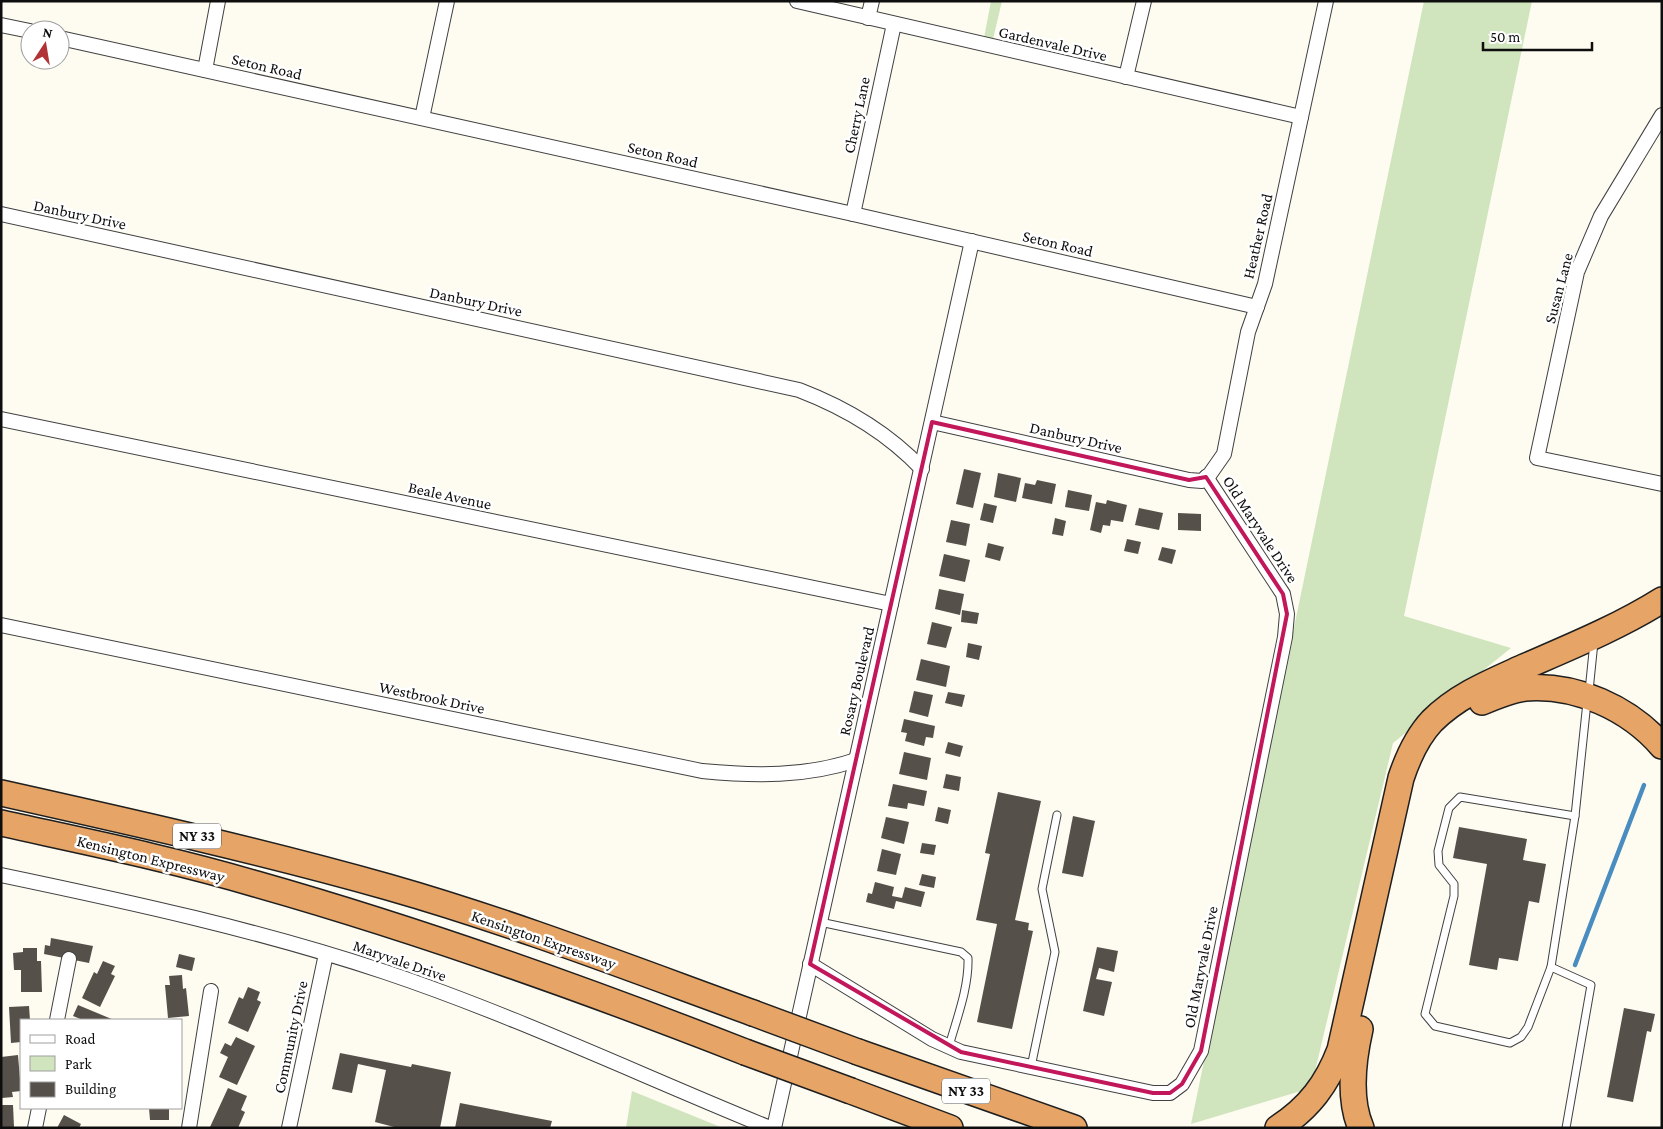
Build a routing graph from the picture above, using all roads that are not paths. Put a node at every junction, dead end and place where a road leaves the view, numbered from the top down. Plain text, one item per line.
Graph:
1 (218, 1) edge
2 (446, 1) edge
3 (797, 1) edge
4 (872, 1) edge
5 (1144, 1) edge
6 (1326, 1) edge
7 (868, 18) junction
8 (894, 24) junction
9 (1, 25) edge
10 (20, 29) edge
11 (70, 40) edge
12 (205, 70) junction
13 (1126, 78) junction
14 (1662, 115) edge
15 (1301, 117) junction
16 (422, 118) junction
17 (1, 214) edge
18 (853, 214) junction
19 (972, 241) junction
20 (1257, 307) junction
21 (1, 419) edge
22 (932, 422) junction
23 (922, 469) junction
24 (1208, 475) junction
25 (1662, 484) edge
26 (1662, 600) edge
27 (891, 604) junction
28 (1, 625) edge
29 (1595, 634) junction
30 (1588, 696) junction
31 (1662, 746) edge
32 (856, 760) junction
33 (1, 793) edge
34 (1057, 814) dead end
35 (1575, 816) junction
36 (1, 823) edge
37 (1, 875) edge
38 (820, 922) junction
39 (326, 954) junction
40 (69, 959) dead end
41 (810, 964) junction
42 (1552, 967) junction
43 (211, 991) dead end
44 (57, 1019) edge
45 (949, 1046) junction
46 (1031, 1066) junction
47 (39, 1109) edge
48 (36, 1128) edge
49 (189, 1128) edge
50 (289, 1128) edge
51 (772, 1128) edge
52 (950, 1128) edge
53 (1074, 1128) edge
54 (1278, 1128) edge
55 (1361, 1128) edge
56 (1566, 1128) edge

1 - 12 street
2 - 16 street
3 - 7 street, Gardenvale Drive
4 - 7 street
5 - 13 street
6 - 15 street, Heather Road
7 - 8 street, Gardenvale Drive
8 - 13 street, Gardenvale Drive
8 - 18 street, Cherry Lane
9 - 10 street
11 - 12 street, Seton Road
12 - 16 street, Seton Road
13 - 15 street, Gardenvale Drive
14 - 25 street, Susan Lane
15 - 20 street, Heather Road
16 - 18 street, Seton Road
17 - 23 street, Danbury Drive
18 - 19 street, Seton Road
19 - 20 street, Seton Road
19 - 22 street, Rosary Boulevard
20 - 24 street, Heather Road
21 - 27 street, Beale Avenue
22 - 23 street, Rosary Boulevard
22 - 24 street, Danbury Drive
23 - 27 street, Rosary Boulevard
24 - 46 street, Old Maryvale Drive
26 - 29 highway
27 - 32 street, Rosary Boulevard
28 - 32 street, Westbrook Drive
29 - 30 lane
29 - 54 highway
30 - 31 highway
30 - 35 lane
30 - 55 highway
32 - 38 street, Rosary Boulevard
33 - 53 highway, Kensington Expressway / NY 33, bridge
34 - 46 lane
35 - 42 lane
35 - 42 lane
36 - 52 highway, Kensington Expressway / NY 33, bridge
37 - 39 street, Maryvale Drive
38 - 41 street, Rosary Boulevard
38 - 45 lane
39 - 50 street, Community Drive
39 - 51 street, Maryvale Drive
40 - 44 street
41 - 45 street, Old Maryvale Drive
41 - 51 street, Rosary Boulevard
42 - 56 lane
43 - 49 street
45 - 46 street, Old Maryvale Drive
47 - 48 street

